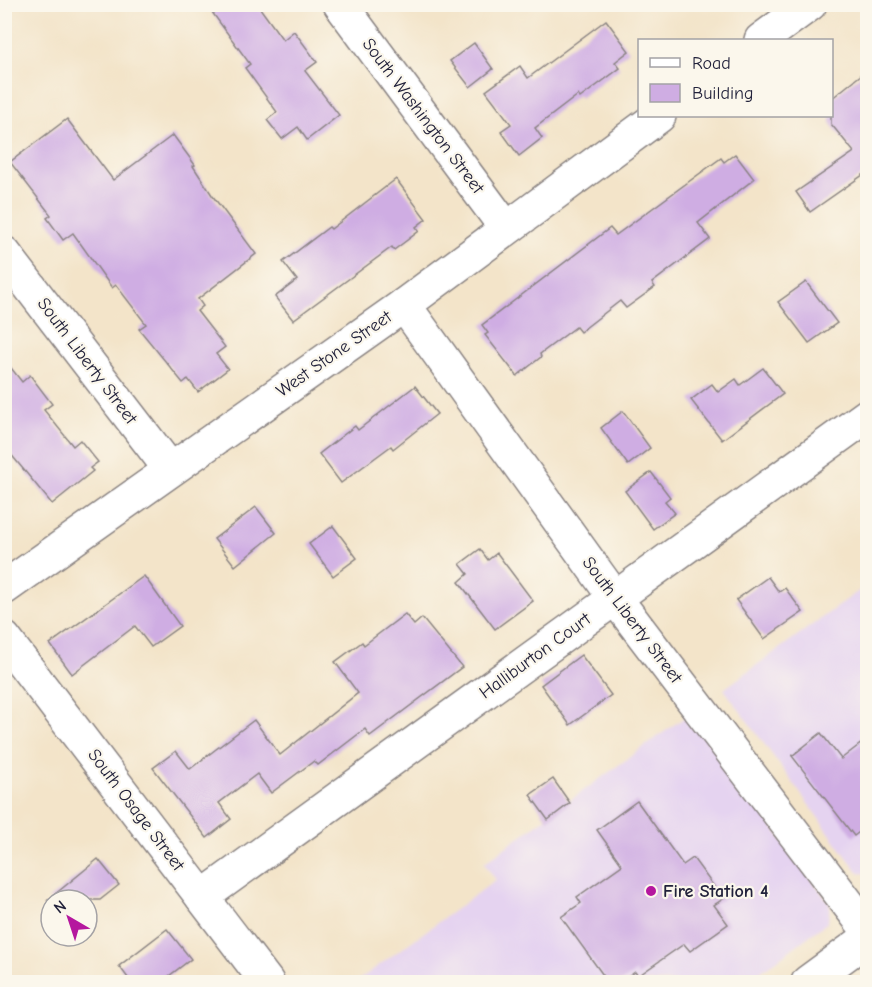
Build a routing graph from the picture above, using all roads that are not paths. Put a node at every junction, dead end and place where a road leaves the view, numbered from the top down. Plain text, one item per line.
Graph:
1 (340, 4) edge
2 (810, 4) edge
3 (762, 39) edge
4 (658, 117) edge
5 (506, 228) junction
6 (4, 253) edge
7 (404, 305) junction
8 (867, 415) edge
9 (170, 469) junction
10 (4, 588) edge
11 (615, 598) junction
12 (4, 638) edge
13 (202, 897) junction
14 (867, 930) edge
15 (867, 938) edge
16 (267, 982) edge
17 (808, 982) edge

1 - 5 street, South Washington Street
2 - 3 street
4 - 5 street, West Stone Street
5 - 7 street, West Stone Street
6 - 9 street, South Liberty Street
7 - 9 street, West Stone Street
7 - 11 street, South Liberty Street
8 - 11 street, Halliburton Court
9 - 10 street, West Stone Street
11 - 13 street, Halliburton Court
11 - 14 street, South Liberty Street
12 - 13 street, South Osage Street
13 - 16 street, South Osage Street
15 - 17 street

